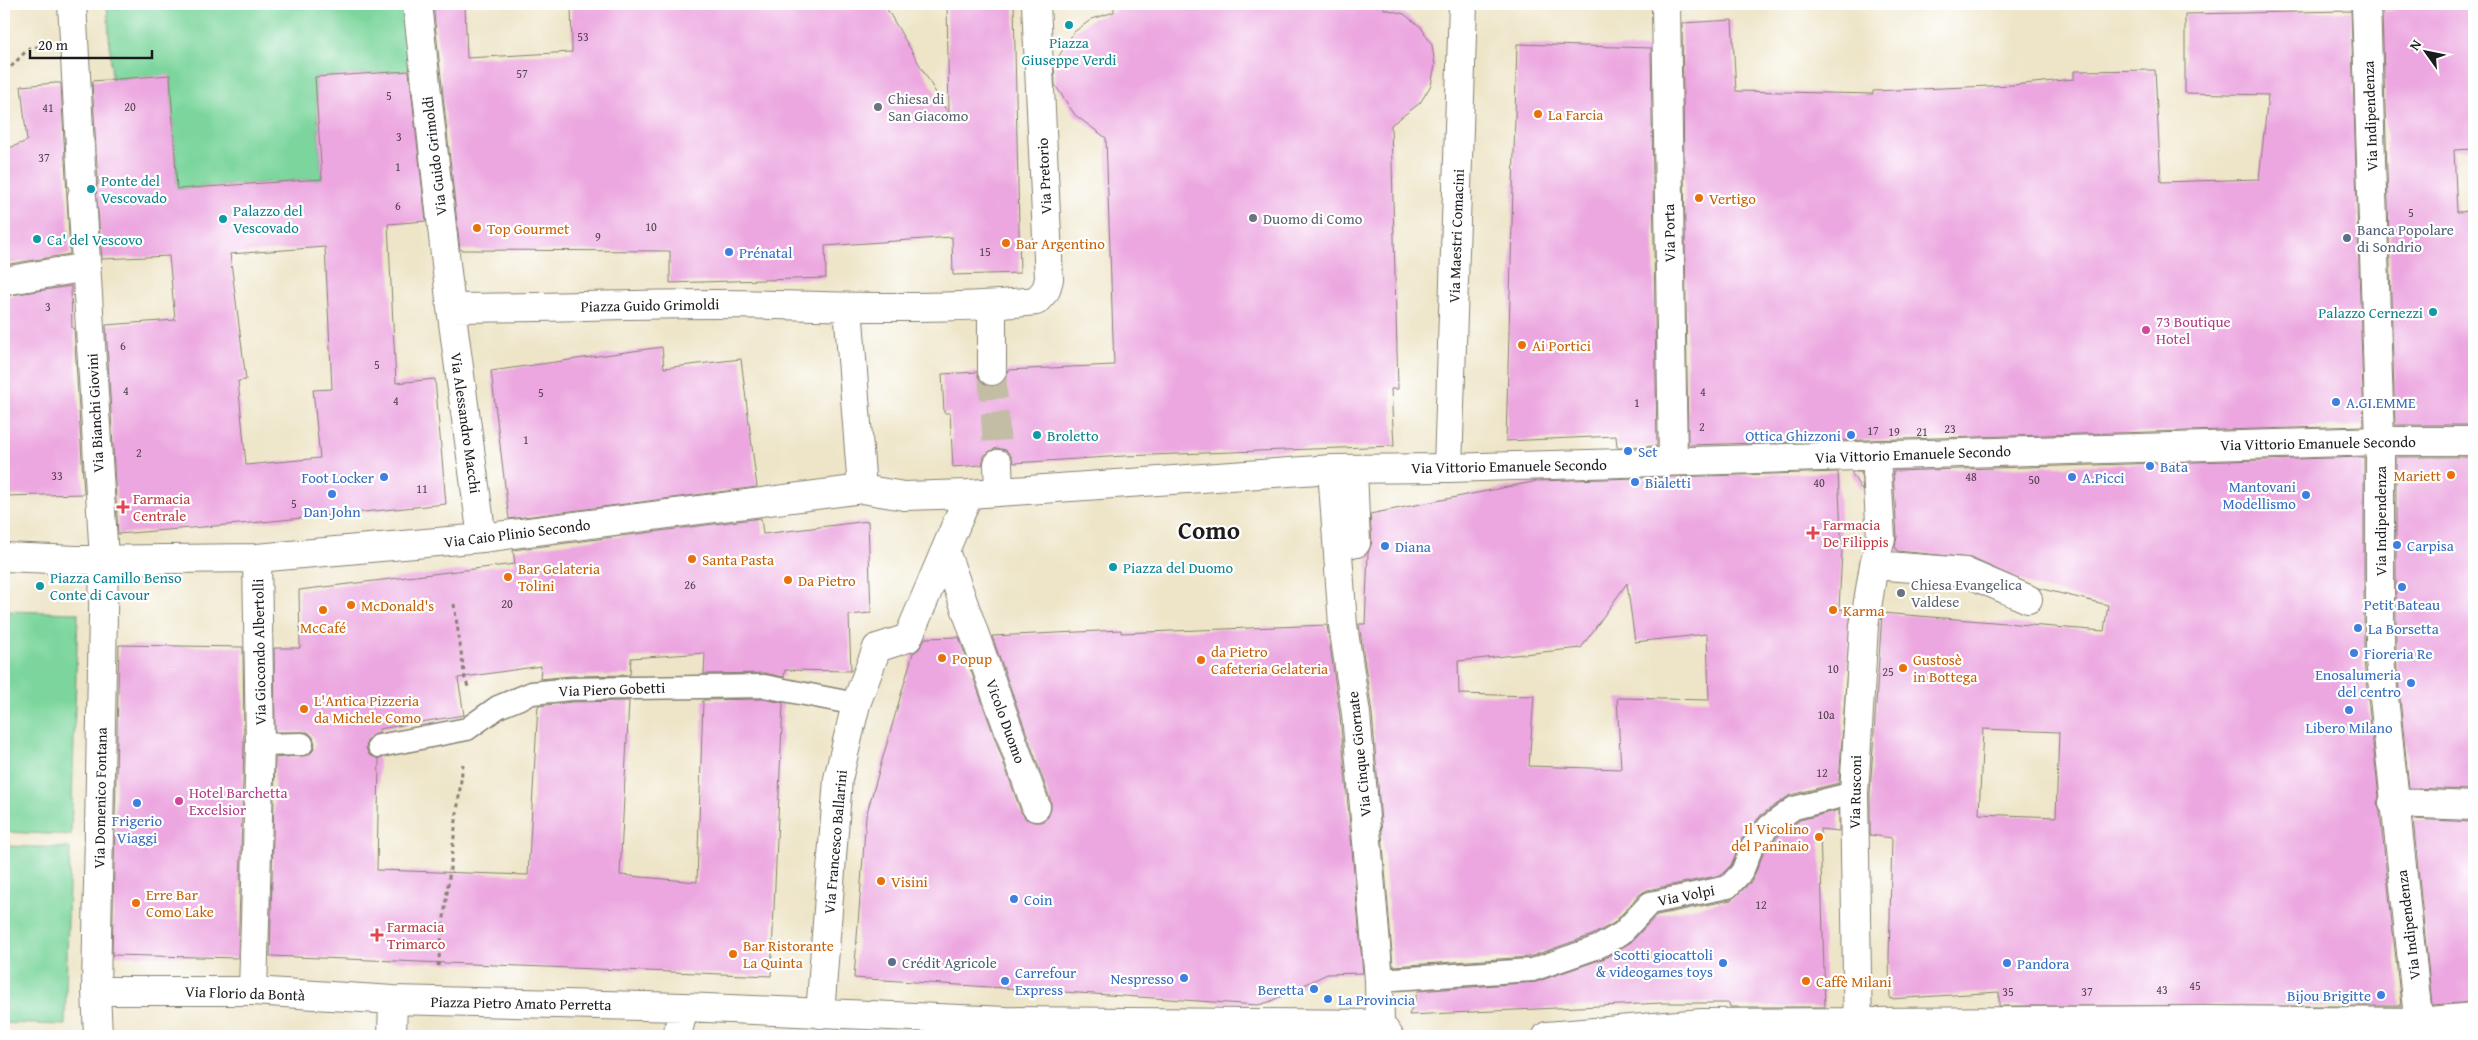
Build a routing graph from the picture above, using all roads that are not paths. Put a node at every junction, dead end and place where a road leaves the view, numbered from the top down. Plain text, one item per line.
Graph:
1 (72, 4) edge
2 (417, 4) edge
3 (1036, 4) edge
4 (1463, 4) edge
5 (1666, 4) edge
6 (2366, 4) edge
7 (87, 267) junction
8 (4, 281) edge
9 (992, 306) junction
10 (848, 307) junction
11 (451, 308) junction
12 (992, 371) tunnel mouth
13 (2380, 441) junction
14 (2474, 441) edge
15 (1876, 455) junction
16 (1673, 461) junction
17 (998, 464) tunnel mouth
18 (1448, 468) junction
19 (1342, 469) junction
20 (862, 489) junction
21 (998, 492) junction
22 (969, 494) junction
23 (482, 538) junction
24 (945, 551) junction
25 (4, 557) edge
26 (258, 558) junction
27 (104, 559) junction
28 (1874, 565) junction
29 (2028, 599) dead end
30 (856, 704) junction
31 (302, 744) dead end
32 (260, 745) junction
33 (379, 746) dead end
34 (1854, 793) junction
35 (2394, 803) junction
36 (2474, 806) edge
37 (1036, 807) dead end
38 (1379, 980) junction
39 (96, 991) junction
40 (253, 992) junction
41 (393, 1000) junction
42 (684, 1007) junction
43 (820, 1014) junction
44 (2474, 1018) edge
45 (1007, 1029) edge
46 (1858, 1029) edge
47 (2420, 1029) edge
48 (1385, 1030) edge
49 (98, 1036) edge
50 (392, 1036) edge
51 (677, 1036) edge
52 (1547, 1036) edge

1 - 7 street, Via Bianchi Giovini
2 - 11 street, Via Guido Grimoldi
3 - 9 street, Via Pretorio
4 - 18 street, Via Maestri Comacini
5 - 16 street, Via Porta
6 - 13 street, Via Indipendenza
7 - 8 street
7 - 27 street, Via Bianchi Giovini
9 - 10 street, Piazza Guido Grimoldi
9 - 12 street
10 - 11 street, Piazza Guido Grimoldi
10 - 20 street
11 - 23 street, Via Alessandro Macchi
13 - 14 street, Via Vittorio Emanuele Secondo
13 - 15 street, Via Vittorio Emanuele Secondo
13 - 35 street, Via Indipendenza
15 - 16 street, Via Vittorio Emanuele Secondo
15 - 28 street, Via Rusconi
16 - 18 street, Via Vittorio Emanuele Secondo
17 - 21 street
18 - 19 street, Via Vittorio Emanuele Secondo
19 - 21 street
19 - 38 street, Via Cinque Giornate
20 - 22 street, Via Caio Plinio Secondo
20 - 23 street, Via Caio Plinio Secondo
21 - 22 street
22 - 24 street
23 - 26 street, Via Caio Plinio Secondo
24 - 30 street, Via Francesco Ballarini
24 - 37 street, Vicolo Duomo
25 - 27 street
26 - 27 street, Via Caio Plinio Secondo
26 - 32 street, Via Giocondo Albertolli
27 - 39 street, Via Domenico Fontana
28 - 29 street
28 - 34 street, Via Rusconi
30 - 33 lane, Via Piero Gobetti
30 - 43 street, Via Francesco Ballarini
31 - 32 lane, Via Giocondo Albertolli
32 - 40 street, Via Giocondo Albertolli
34 - 38 lane, Via Volpi
34 - 46 street, Via Rusconi
35 - 36 street
35 - 47 street, Via Indipendenza
38 - 48 street, Via Cinque Giornate
39 - 40 street, Via Florio da Bontà
39 - 49 street, Via Domenico Fontana
40 - 41 street, Via Florio da Bontà
41 - 42 street, Piazza Pietro Amato Perretta
41 - 50 street
42 - 43 street, Piazza Pietro Amato Perretta
42 - 51 street
43 - 45 street, Piazza Pietro Amato Perretta
44 - 47 street
45 - 48 street, Piazza Pietro Amato Perretta
46 - 47 street
46 - 52 street

